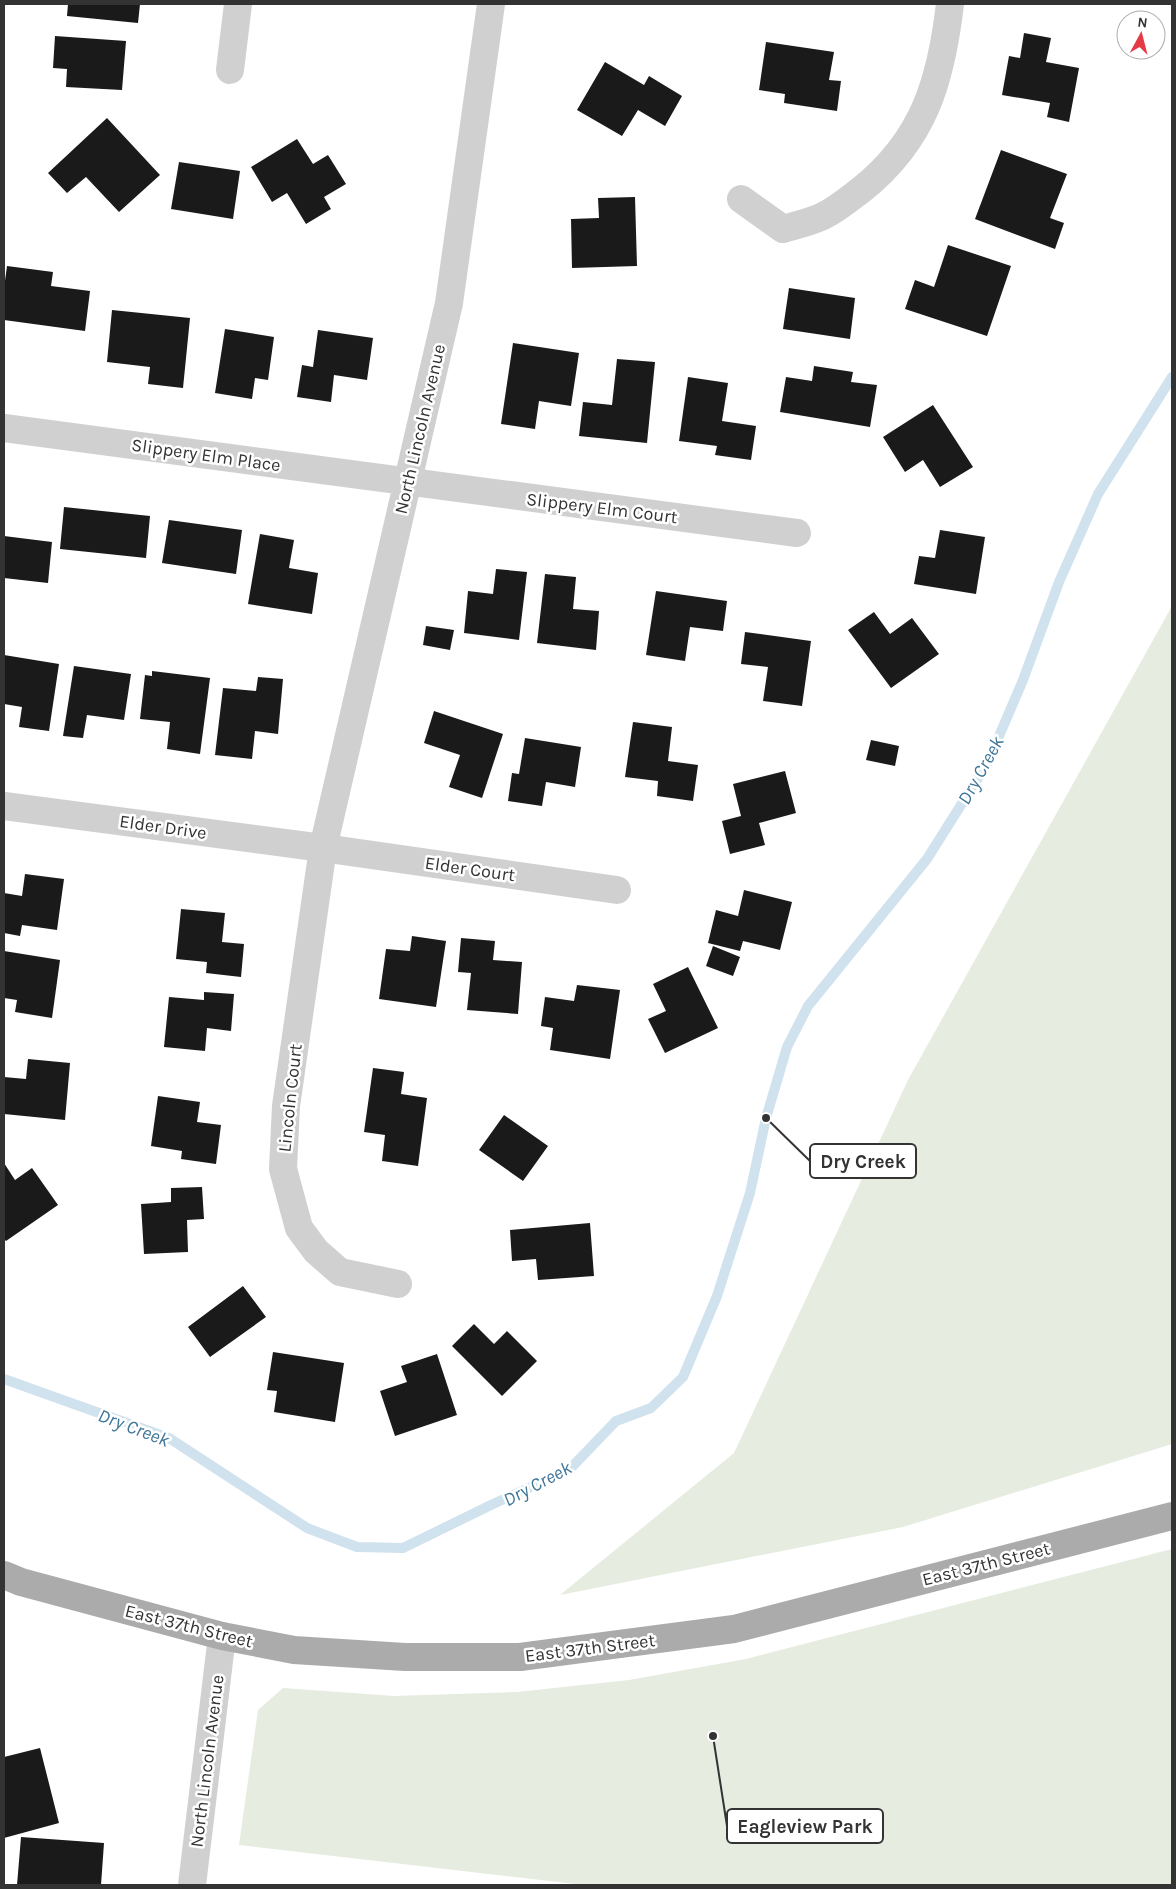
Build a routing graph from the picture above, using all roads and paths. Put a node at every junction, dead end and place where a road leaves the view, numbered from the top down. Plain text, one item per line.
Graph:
1 (238, 4) edge
2 (491, 4) edge
3 (950, 4) edge
4 (230, 70) dead end
5 (741, 199) dead end
6 (4, 428) edge
7 (408, 482) junction
8 (797, 533) dead end
9 (4, 806) edge
10 (323, 848) junction
11 (617, 890) dead end
12 (398, 1284) dead end
13 (1172, 1516) edge
14 (4, 1575) edge
15 (222, 1636) junction
16 (192, 1885) edge

1 - 4 street
2 - 7 street, North Lincoln Avenue
3 - 5 street
6 - 7 street, Slippery Elm Place
7 - 8 street, Slippery Elm Court
7 - 10 street, North Lincoln Avenue
9 - 10 street, Elder Drive
10 - 11 street, Elder Court
10 - 12 street, Lincoln Court
13 - 15 main road, East 37th Street
14 - 15 main road, East 37th Street
15 - 16 street, North Lincoln Avenue

